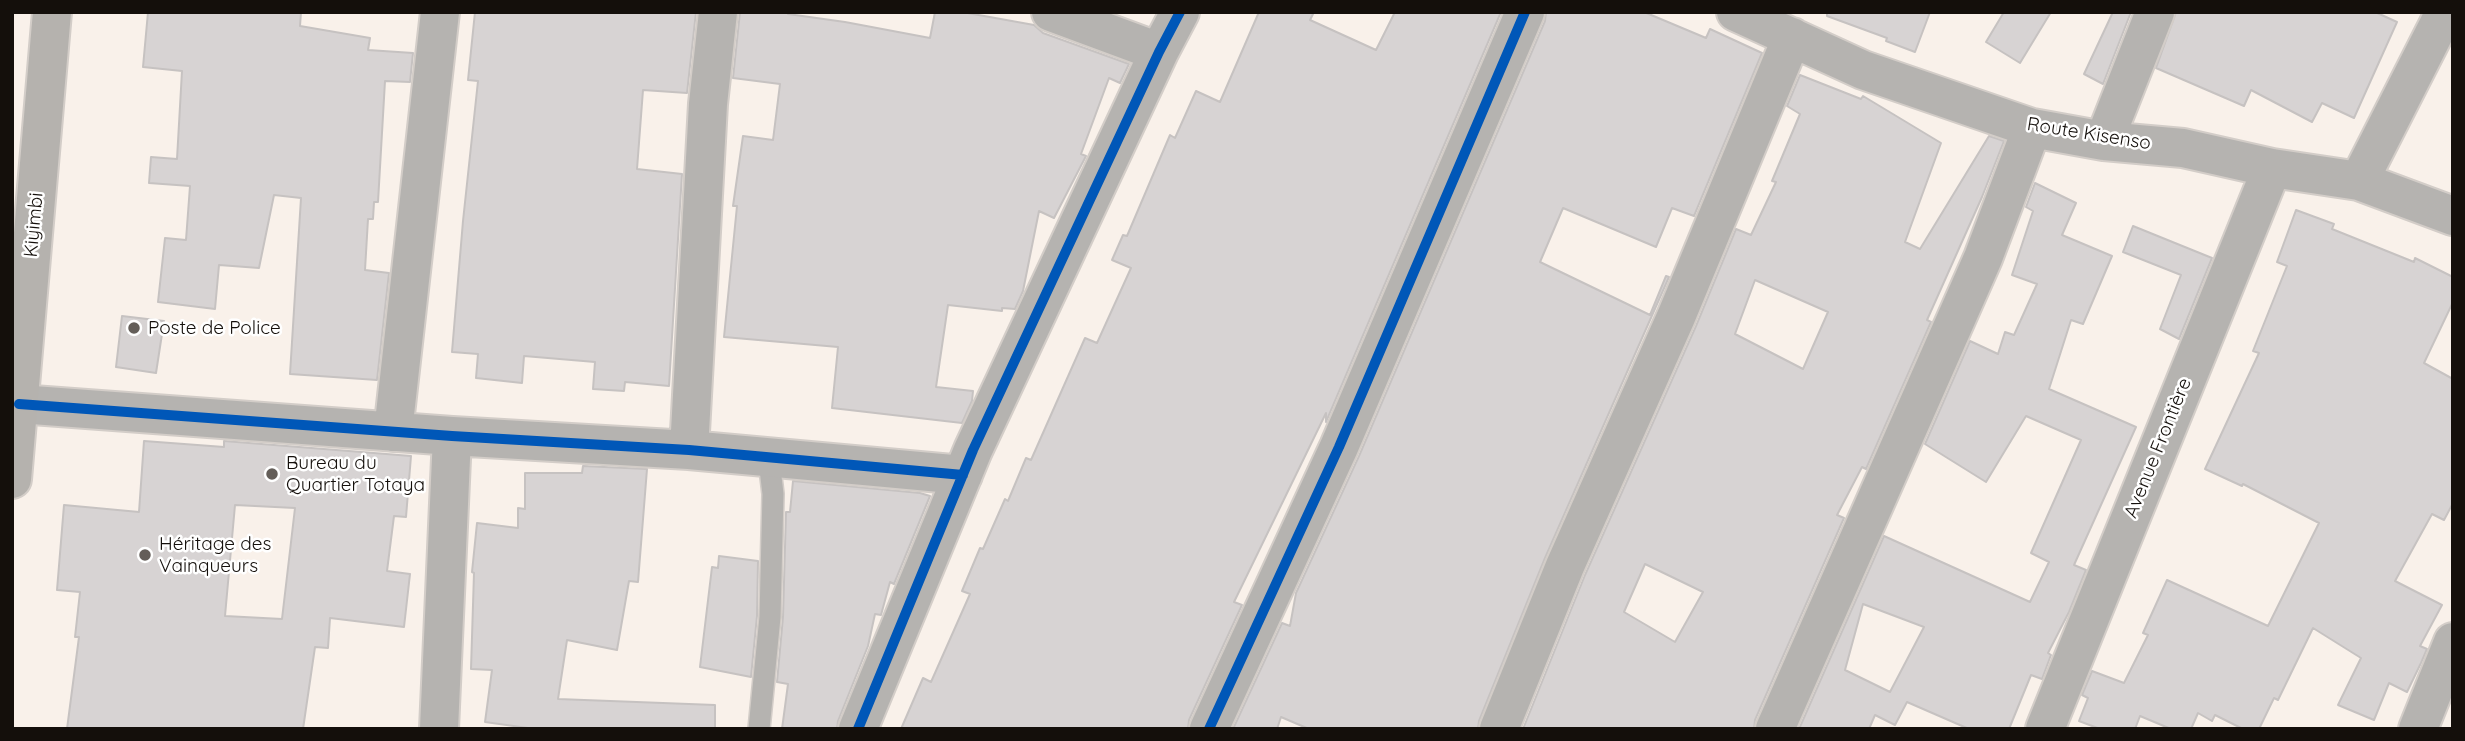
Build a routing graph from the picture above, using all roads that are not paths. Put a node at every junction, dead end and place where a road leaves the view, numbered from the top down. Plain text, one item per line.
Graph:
1 (52, 12) edge
2 (440, 12) edge
3 (719, 12) edge
4 (1051, 12) edge
5 (1180, 12) edge
6 (1525, 12) edge
7 (1736, 12) edge
8 (2155, 12) edge
9 (2445, 12) edge
10 (1793, 37) junction
11 (1159, 52) junction
12 (2032, 128) junction
13 (2104, 141) junction
14 (2272, 168) junction
15 (2359, 181) junction
16 (2453, 216) edge
17 (19, 404) junction
18 (393, 432) junction
19 (452, 436) junction
20 (688, 450) junction
21 (963, 475) junction
22 (12, 479) edge
23 (2453, 642) edge
24 (439, 729) edge
25 (759, 729) edge
26 (858, 729) edge
27 (1209, 729) edge
28 (1499, 729) edge
29 (1775, 729) edge
30 (2045, 729) edge
31 (2418, 729) edge

1 - 17 street, Kiyimbi
2 - 18 street
3 - 20 street
4 - 11 street
5 - 11 street
6 - 27 street
7 - 10 street, Route Kisenso
8 - 13 street
9 - 15 street
10 - 12 street, Route Kisenso
10 - 28 street
11 - 21 street
12 - 13 street, Route Kisenso
12 - 29 street
13 - 14 street, Route Kisenso
14 - 15 street, Route Kisenso
14 - 30 street, Avenue Frontière
15 - 16 street, Route Kisenso
17 - 18 street
17 - 22 street, Kiyimbi
18 - 19 street
19 - 20 street
19 - 24 street
20 - 21 street
21 - 25 lane
21 - 26 street
23 - 31 street

